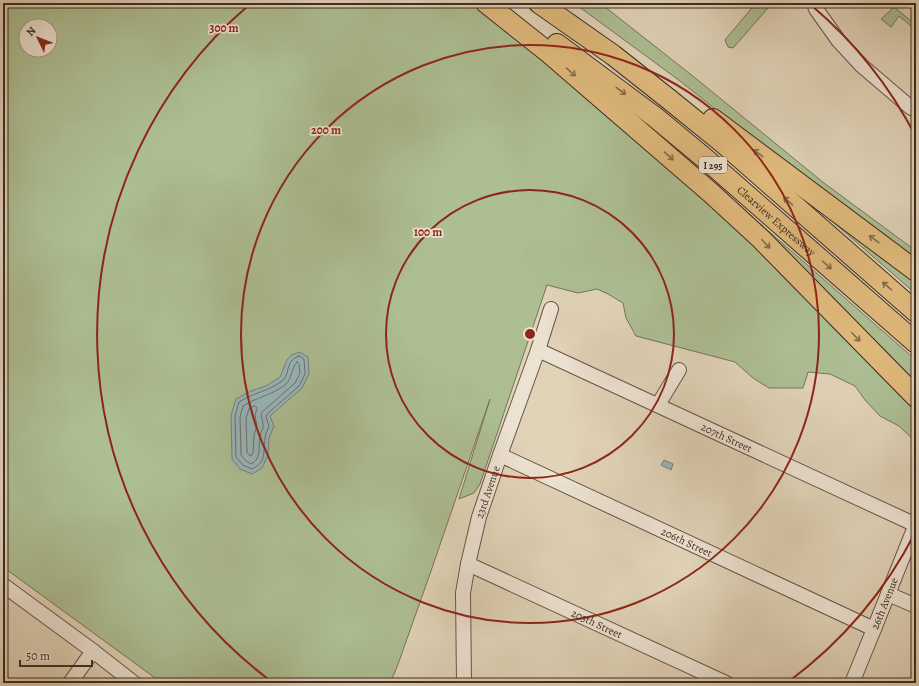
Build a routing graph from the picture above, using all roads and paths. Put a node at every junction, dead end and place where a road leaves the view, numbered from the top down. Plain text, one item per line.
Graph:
1 (486, 3) edge
2 (498, 3) edge
3 (539, 3) edge
4 (553, 3) edge
5 (814, 3) edge
6 (916, 110) edge
7 (916, 271) edge
8 (551, 309) dead end
9 (916, 312) edge
10 (916, 343) edge
11 (538, 350) junction
12 (679, 370) dead end
13 (916, 397) edge
14 (658, 405) junction
15 (500, 455) junction
16 (916, 524) edge
17 (468, 564) junction
18 (3, 585) edge
19 (888, 594) junction
20 (916, 606) edge
21 (874, 629) junction
22 (93, 651) junction
23 (70, 683) edge
24 (134, 683) edge
25 (464, 683) edge
26 (726, 683) edge
27 (852, 683) edge

1 -> 13 highway
2 -> 10 highway, Clearview Expressway / I 295
9 -> 3 highway, I 295
7 -> 4 highway
5 - 6 street
8 - 11 street, 23rd Avenue
11 - 14 street, 207th Street
11 - 15 street, 23rd Avenue
12 - 14 street
14 - 16 street, 207th Street
15 - 17 street, 23rd Avenue
15 - 21 street, 206th Street
16 - 19 street, 26th Avenue
17 - 25 street, 23rd Avenue
17 - 26 street, 205th Street
18 - 22 street
19 - 20 street
19 - 21 street, 26th Avenue
21 - 27 street, 26th Avenue
22 - 23 street
22 - 24 street

